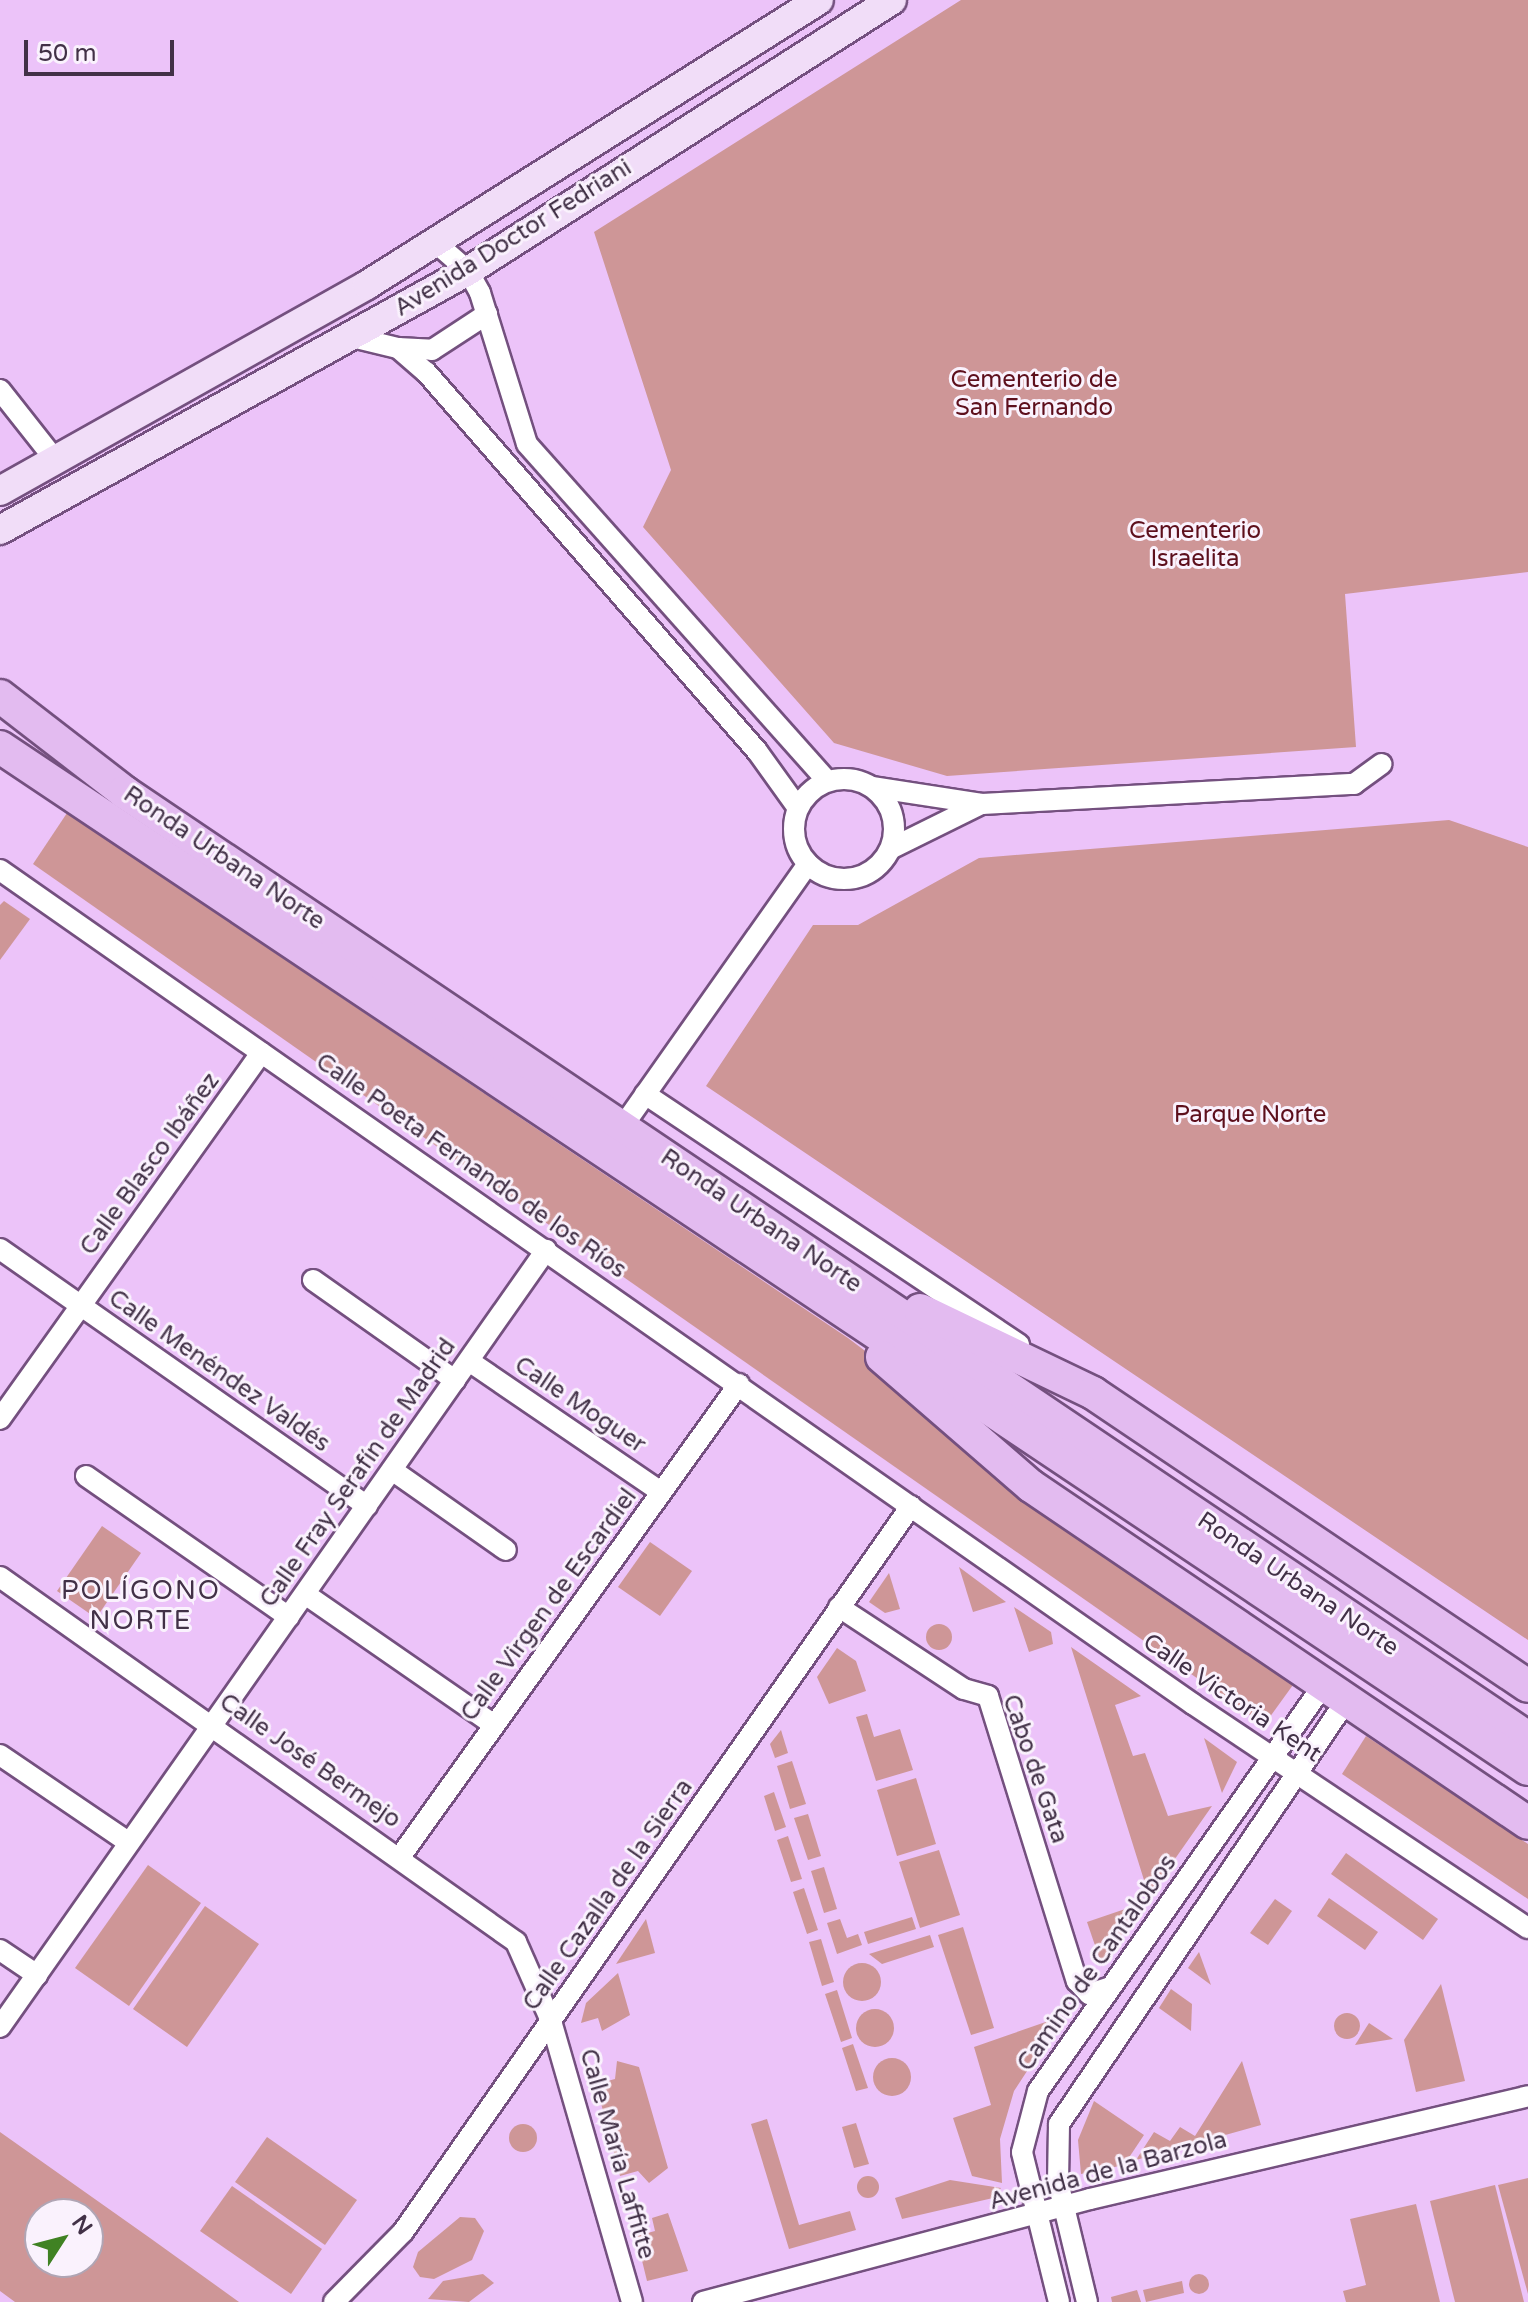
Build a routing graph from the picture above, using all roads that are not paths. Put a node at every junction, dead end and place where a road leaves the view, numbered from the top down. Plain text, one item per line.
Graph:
1 (819, 0) edge
2 (892, 0) edge
3 (436, 243) junction
4 (468, 271) junction
5 (487, 314) junction
6 (348, 336) junction
7 (398, 348) junction
8 (0, 390) edge
9 (482, 435) junction
10 (527, 444) junction
11 (56, 461) junction
12 (0, 491) edge
13 (0, 530) edge
14 (0, 696) edge
15 (0, 747) edge
16 (1382, 764) dead end
17 (827, 781) junction
18 (872, 787) junction
19 (982, 804) junction
20 (798, 808) junction
21 (892, 848) junction
22 (808, 864) junction
23 (0, 870) edge
24 (261, 1053) junction
25 (645, 1094) junction
26 (623, 1126) junction
27 (0, 1249) edge
28 (546, 1250) junction
29 (810, 1273) junction
30 (313, 1280) dead end
31 (81, 1305) junction
32 (469, 1361) junction
33 (455, 1380) junction
34 (739, 1384) junction
35 (1093, 1393) junction
36 (0, 1419) edge
37 (392, 1470) junction
38 (86, 1476) dead end
39 (661, 1492) junction
40 (367, 1506) junction
41 (911, 1506) junction
42 (506, 1550) dead end
43 (0, 1577) edge
44 (305, 1594) junction
45 (839, 1607) junction
46 (289, 1617) junction
47 (1528, 1686) edge
48 (1334, 1694) junction
49 (214, 1725) junction
50 (494, 1725) junction
51 (1528, 1738) edge
52 (0, 1755) edge
53 (1272, 1759) junction
54 (1528, 1769) edge
55 (1298, 1775) junction
56 (1528, 1823) edge
57 (128, 1842) junction
58 (400, 1857) junction
59 (1528, 1928) edge
60 (0, 1950) edge
61 (37, 1975) junction
62 (1111, 1987) junction
63 (551, 2021) junction
64 (0, 2027) edge
65 (1528, 2096) edge
66 (1064, 2207) junction
67 (1037, 2216) junction
68 (334, 2302) edge
69 (632, 2302) edge
70 (703, 2302) edge
71 (1059, 2302) edge
72 (1087, 2302) edge

1 - 3 main road, Avenida Doctor Fedriani
2 - 4 main road, Avenida Doctor Fedriani
3 - 4 street
3 - 11 main road, Avenida Doctor Fedriani
4 - 5 street
4 - 6 main road, Avenida Doctor Fedriani
5 - 7 street
5 - 10 street
6 - 7 street
6 - 13 main road, Avenida Doctor Fedriani
7 - 9 street
8 - 11 street
9 - 10 street
9 - 20 street
10 - 17 street
11 - 12 main road, Avenida Doctor Fedriani
14 - 26 main road, Ronda Urbana Norte
15 - 29 main road, Ronda Urbana Norte
16 - 19 street
17 - 18 street
17 - 20 street
18 - 19 street
18 - 21 street
19 - 21 street
20 - 22 street
21 - 22 street
22 - 25 street
23 - 24 street, Calle Poeta Fernando de los Ríos
24 - 28 street, Calle Poeta Fernando de los Ríos
24 - 31 street, Calle Blasco Ibáñez
25 - 26 street
25 - 35 street
26 - 29 main road, Ronda Urbana Norte
27 - 31 street, Calle Menéndez Valdés
28 - 32 street, Calle Fray Serafín de Madrid
28 - 34 street, Calle Poeta Fernando de los Ríos
29 - 35 main road
29 - 48 main road
29 - 51 main road, Ronda Urbana Norte
29 - 54 main road, Ronda Urbana Norte
30 - 33 street
31 - 36 street, Calle Blasco Ibáñez
31 - 40 street, Calle Menéndez Valdés
32 - 33 street, Calle Fray Serafín de Madrid
32 - 39 street, Calle Moguer
33 - 37 street, Calle Fray Serafín de Madrid
34 - 39 street, Calle Virgen de Escardiel
34 - 41 street, Calle Poeta Fernando de los Ríos
35 - 47 main road
37 - 40 street, Calle Fray Serafín de Madrid
37 - 42 street
38 - 46 street
39 - 50 street, Calle Virgen de Escardiel
40 - 44 street, Calle Fray Serafín de Madrid
41 - 45 street, Calle Cazalla de la Sierra
41 - 53 street, Calle Victoria Kent
43 - 49 street, Calle José Bermejo
44 - 46 street, Calle Fray Serafín de Madrid
44 - 50 street
45 - 62 street, Cabo de Gata
45 - 63 street, Calle Cazalla de la Sierra
46 - 49 street, Calle Fray Serafín de Madrid
48 - 53 street, Camino de Cantalobos
48 - 55 street
48 - 56 main road
49 - 57 street, Calle Fray Serafín de Madrid
49 - 58 street, Calle José Bermejo
50 - 58 street, Calle Virgen de Escardiel
52 - 57 street
53 - 55 street, Calle Victoria Kent
53 - 62 street, Camino de Cantalobos
55 - 59 street, Calle Victoria Kent
55 - 66 street
57 - 61 street, Calle Fray Serafín de Madrid
58 - 63 street, Calle José Bermejo
60 - 61 street
61 - 64 street, Calle Fray Serafín de Madrid
62 - 67 street, Camino de Cantalobos
63 - 68 street, Calle Cazalla de la Sierra
63 - 69 street, Calle María Laffitte
65 - 66 street, Avenida de la Barzola
66 - 67 street, Avenida de la Barzola
66 - 72 street
67 - 70 street, Avenida de la Barzola
67 - 71 street, Camino de Cantalobos

